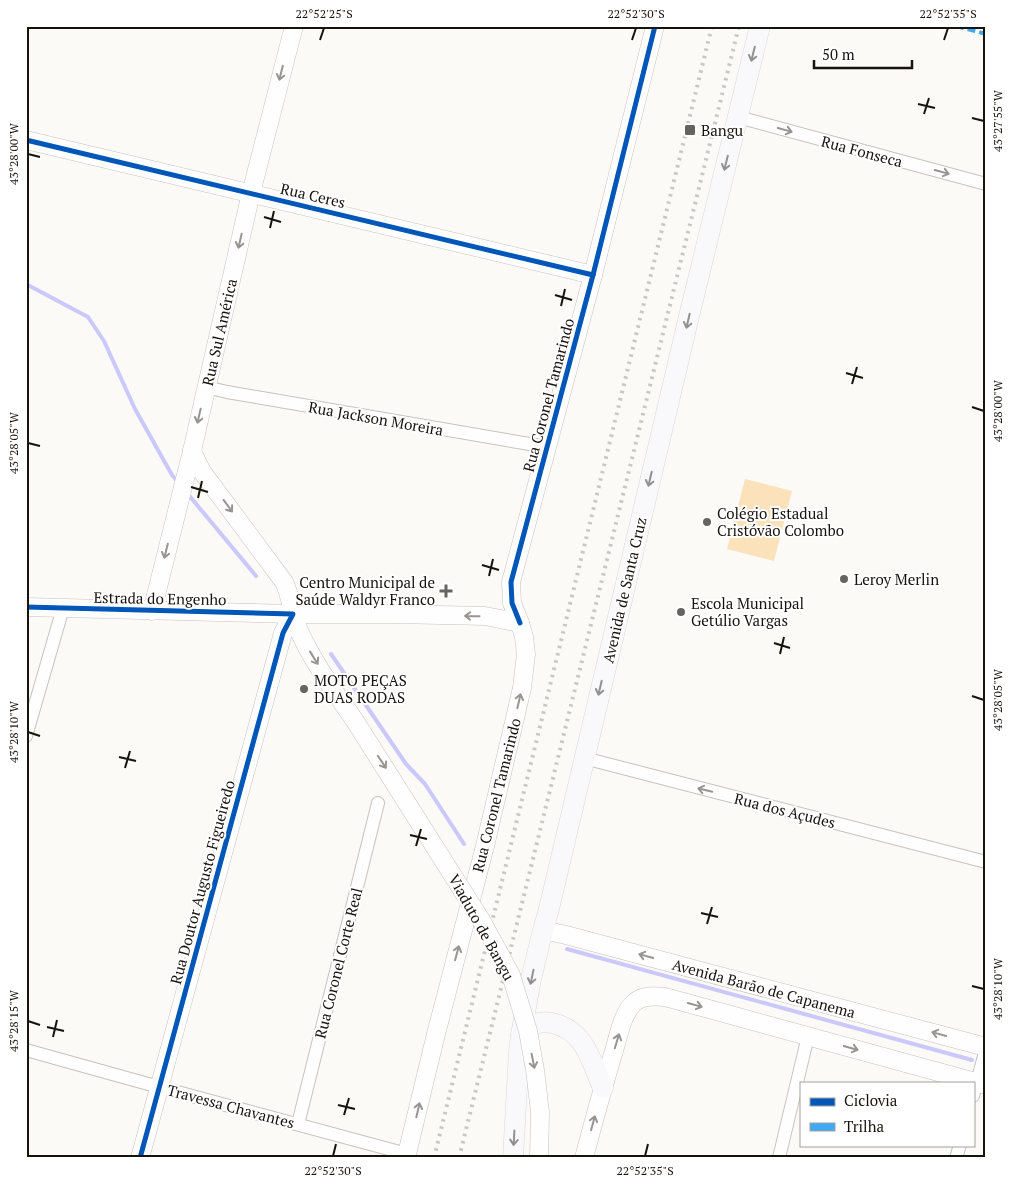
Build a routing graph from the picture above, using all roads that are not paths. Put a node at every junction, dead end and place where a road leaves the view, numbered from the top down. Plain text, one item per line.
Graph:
1 (294, 26) edge
2 (655, 26) edge
3 (760, 26) edge
4 (738, 117) junction
5 (26, 140) edge
6 (986, 184) edge
7 (250, 193) junction
8 (594, 275) junction
9 (206, 387) junction
10 (547, 447) junction
11 (192, 451) junction
12 (26, 607) edge
13 (63, 608) junction
14 (152, 611) junction
15 (293, 614) junction
16 (520, 623) junction
17 (27, 731) edge
18 (584, 758) junction
19 (378, 804) dead end
20 (986, 862) edge
21 (542, 930) junction
22 (521, 1035) junction
23 (808, 1036) junction
24 (986, 1048) edge
25 (26, 1050) edge
26 (959, 1082) edge
27 (158, 1087) junction
28 (603, 1088) junction
29 (979, 1088) edge
30 (298, 1124) junction
31 (960, 1146) edge
32 (407, 1156) edge
33 (140, 1158) edge
34 (513, 1158) edge
35 (540, 1158) edge
36 (584, 1158) edge
37 (779, 1158) edge
38 (956, 1158) edge

1 -> 7 main road, Rua Sul América
2 - 8 main road, Rua Coronel Tamarindo
3 -> 4 main road, Avenida de Santa Cruz
4 -> 6 street, Rua Fonseca
4 -> 18 main road, Avenida de Santa Cruz
5 - 7 main road, Rua Ceres
7 - 8 main road, Rua Ceres
7 -> 9 main road, Rua Sul América
8 - 10 main road, Rua Coronel Tamarindo
9 - 10 street, Rua Jackson Moreira
9 -> 11 main road, Rua Sul América
10 - 16 main road, Rua Coronel Tamarindo
11 -> 14 main road, Rua Sul América
11 -> 15 main road
12 - 13 main road, Estrada do Engenho
13 - 14 main road, Estrada do Engenho
13 - 17 street
14 - 15 main road, Estrada do Engenho
16 -> 15 main road, Estrada do Engenho
15 - 27 main road, Rua Doutor Augusto Figueiredo
15 -> 35 main road, Viaduto de Bangu, bridge
32 -> 16 main road, Rua Coronel Tamarindo
20 -> 18 street, Rua dos Açudes
18 - 21 main road, Avenida de Santa Cruz
19 - 30 street, Rua Coronel Corte Real
21 -> 22 main road, Avenida de Santa Cruz
24 -> 21 main road, Avenida Barão de Capanema
22 - 28 main road
22 -> 34 main road, Avenida de Santa Cruz
23 -> 26 main road
28 -> 23 main road
23 - 37 street
24 - 29 street
25 - 27 street, Travessa Chavantes
27 - 30 street, Travessa Chavantes
27 - 33 main road, Rua Doutor Augusto Figueiredo
36 -> 28 main road
30 - 32 street, Travessa Chavantes
31 - 38 street

